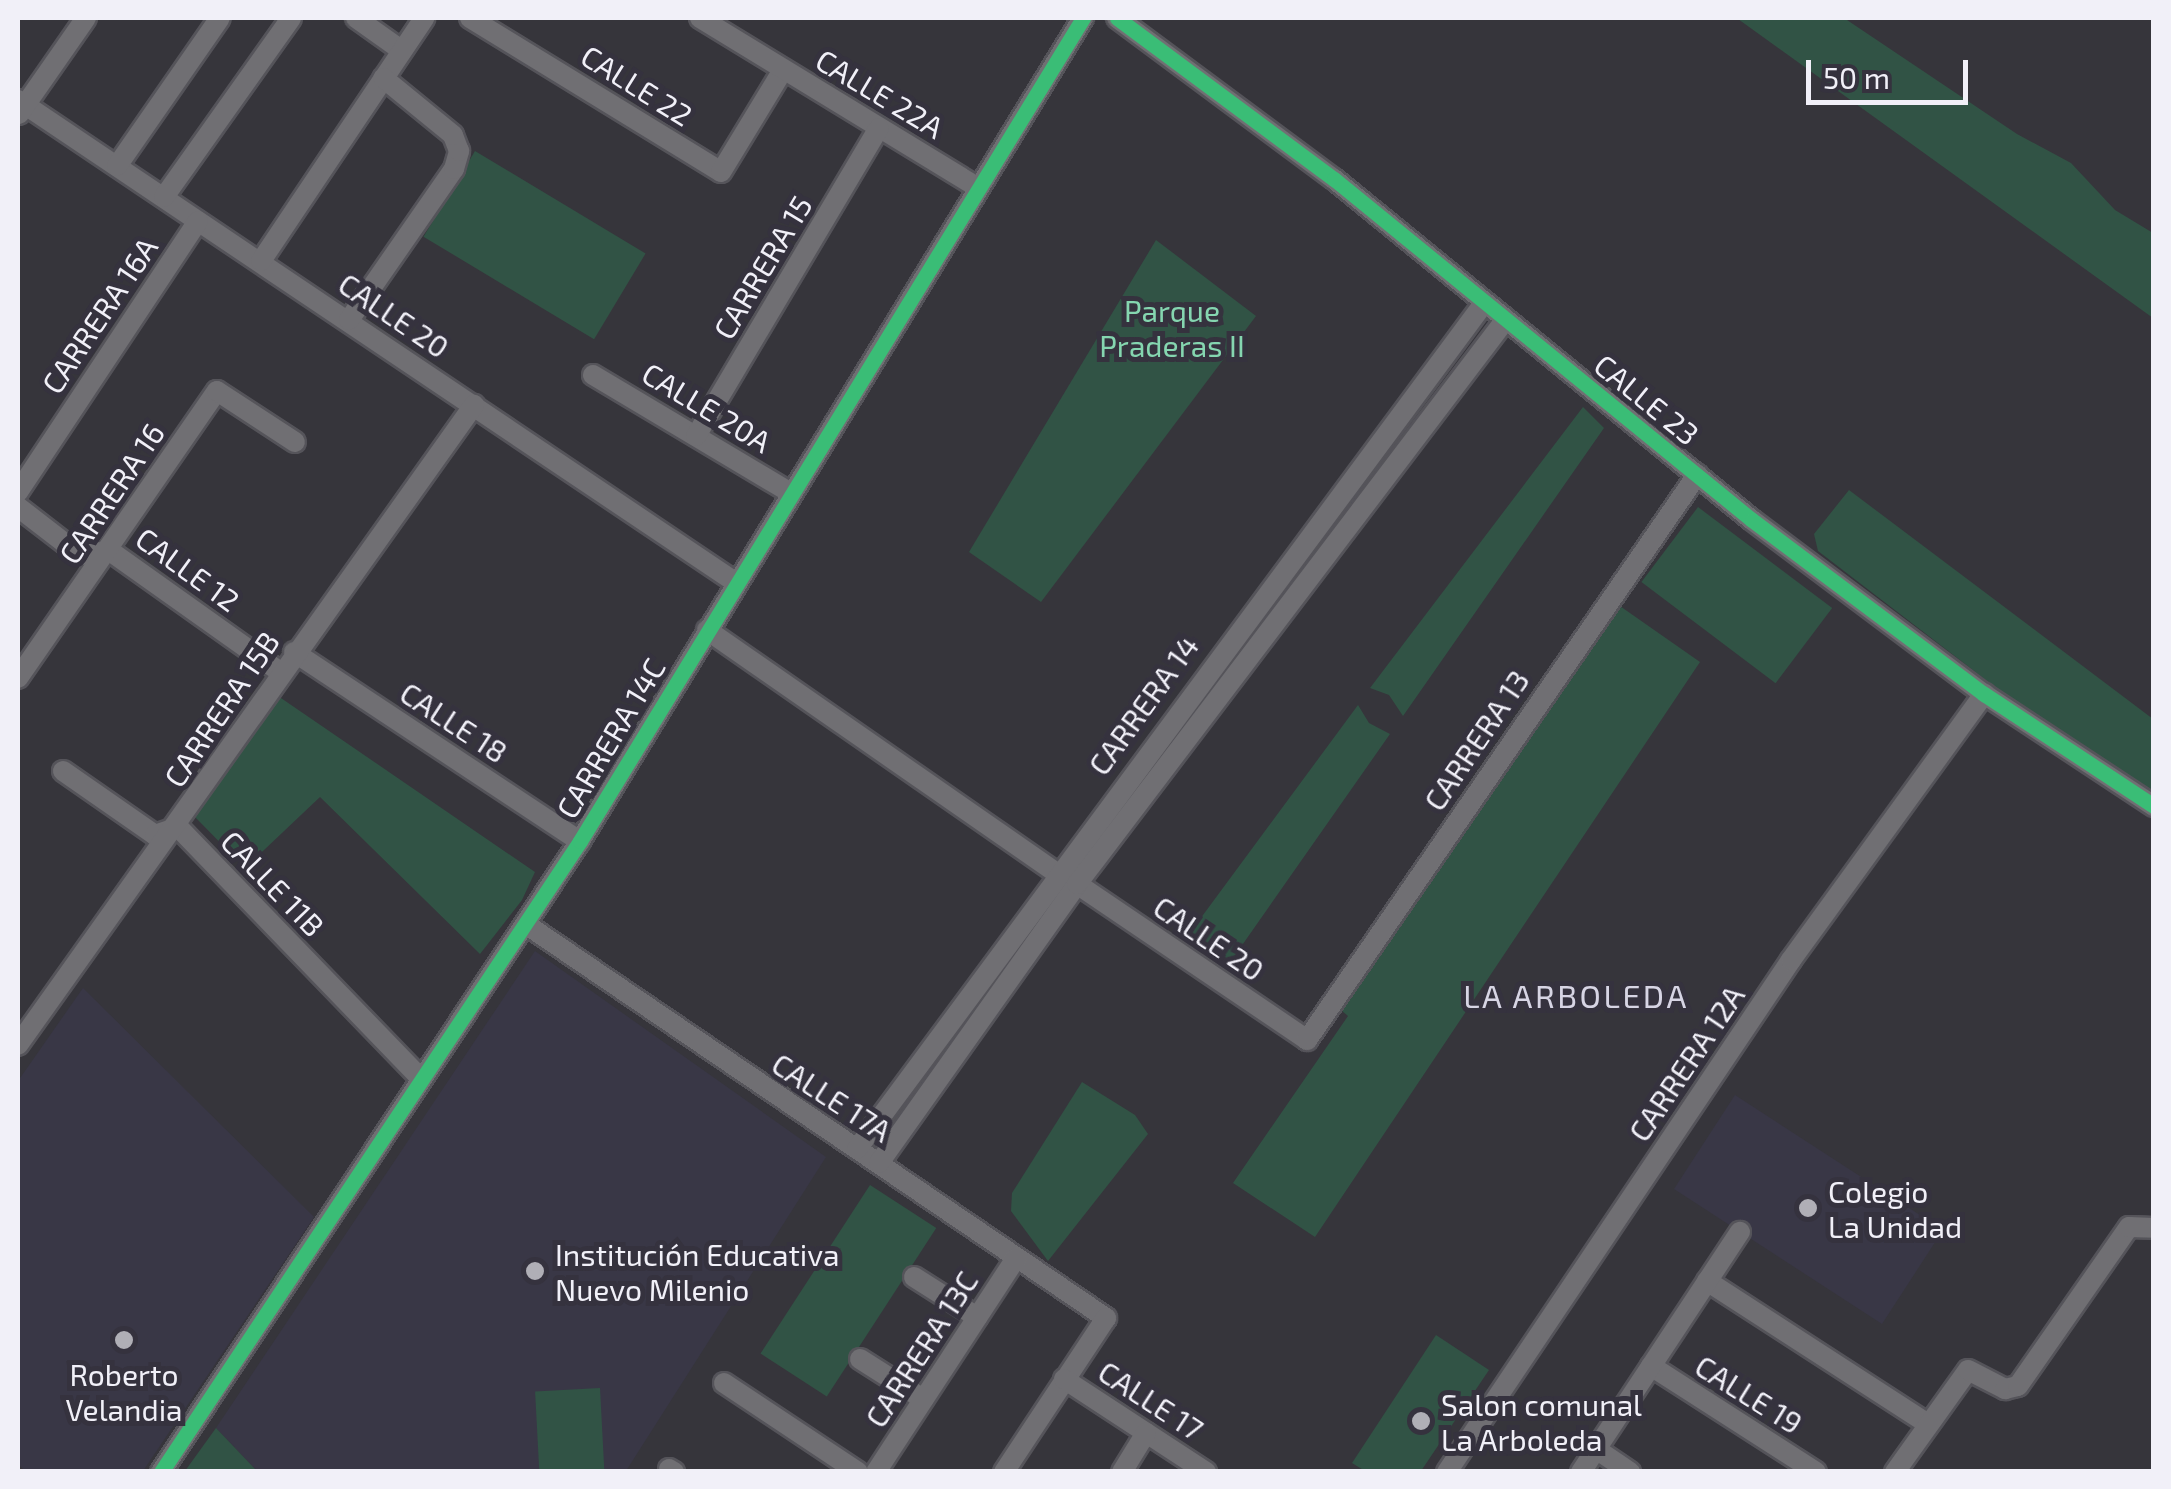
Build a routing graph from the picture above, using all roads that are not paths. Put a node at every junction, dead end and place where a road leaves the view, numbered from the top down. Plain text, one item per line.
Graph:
1 (86, 18) edge
2 (220, 18) edge
3 (292, 18) edge
4 (356, 18) edge
5 (424, 18) edge
6 (470, 18) edge
7 (700, 18) edge
8 (1083, 18) edge
9 (1117, 18) edge
10 (401, 50) junction
11 (783, 70) junction
12 (383, 78) junction
13 (20, 107) edge
14 (879, 128) junction
15 (117, 166) junction
16 (978, 188) junction
17 (164, 198) junction
18 (198, 221) junction
19 (261, 261) junction
20 (1485, 302) junction
21 (1506, 319) junction
22 (349, 320) junction
23 (593, 375) dead end
24 (474, 405) junction
25 (696, 436) junction
26 (295, 442) dead end
27 (1697, 475) junction
28 (18, 492) edge
29 (789, 492) junction
30 (18, 507) edge
31 (110, 550) junction
32 (735, 582) junction
33 (707, 630) junction
34 (294, 652) junction
35 (280, 672) junction
36 (18, 678) edge
37 (1984, 694) junction
38 (64, 771) dead end
39 (2154, 806) edge
40 (178, 828) junction
41 (580, 841) junction
42 (1056, 873) junction
43 (1077, 884) junction
44 (527, 925) junction
45 (26, 1014) edge
46 (1307, 1040) joint
47 (18, 1046) edge
48 (420, 1078) junction
49 (857, 1149) junction
50 (879, 1163) junction
51 (2154, 1228) edge
52 (1740, 1232) dead end
53 (1016, 1258) junction
54 (914, 1278) dead end
55 (1707, 1281) junction
56 (977, 1317) junction
57 (860, 1359) dead end
58 (1651, 1366) junction
59 (1064, 1379) junction
60 (724, 1383) dead end
61 (923, 1399) junction
62 (1928, 1424) junction
63 (1146, 1433) junction
64 (1596, 1449) junction
65 (161, 1472) edge
66 (858, 1472) edge
67 (876, 1472) edge
68 (1004, 1472) edge
69 (1122, 1472) edge
70 (1206, 1472) edge
71 (1447, 1472) edge
72 (1581, 1472) edge
73 (1630, 1472) edge
74 (1816, 1472) edge
75 (1896, 1472) edge

1 - 13 street
2 - 15 street
3 - 17 street
4 - 10 street
5 - 10 street
6 - 11 street, CALLE 22
7 - 11 street, CALLE 22A
8 - 16 street, CARRERA 14C
9 - 20 street, CALLE 23
10 - 12 street
11 - 14 street, CALLE 22A
12 - 19 street
12 - 22 street
13 - 15 street, CALLE 20
14 - 16 street, CALLE 22A
14 - 25 street, CARRERA 15
15 - 17 street, CALLE 20
16 - 29 street, CARRERA 14C
17 - 18 street, CALLE 20
18 - 19 street, CALLE 20
18 - 28 street, CARRERA 16A
19 - 22 street, CALLE 20
20 - 21 street, CALLE 23
20 - 42 street, CARRERA 14
21 - 27 street, CALLE 23
21 - 43 street, CARRERA 14
22 - 24 street, CALLE 20
23 - 25 street, CALLE 20A
24 - 32 street, CALLE 20
24 - 34 street, CARRERA 15B
25 - 29 street, CALLE 20A
26 - 31 street, CARRERA 16
27 - 37 street, CALLE 23
27 - 46 street, CARRERA 13
29 - 32 street, CARRERA 14C
30 - 31 street
31 - 35 street, CALLE 12
31 - 36 street, CARRERA 16
32 - 33 street, CARRERA 14C
33 - 41 street, CARRERA 14C
33 - 42 street
34 - 35 street, CARRERA 15B
34 - 41 street, CALLE 18
35 - 40 street, CARRERA 15B
37 - 39 street, CALLE 23
37 - 71 street, CARRERA 12A
38 - 40 street, CALLE 11B
40 - 45 street, CARRERA 15B
40 - 48 street, CALLE 11B
41 - 44 street, CARRERA 14C
42 - 49 street, CARRERA 14
43 - 46 street, CALLE 20
43 - 50 street, CARRERA 14
44 - 48 street, CARRERA 14C
44 - 49 street, CALLE 17A
45 - 47 street, CARRERA 15B
48 - 65 street, CARRERA 14C
49 - 50 street, CALLE 17A
50 - 53 street, CALLE 17A
51 - 62 street
52 - 55 street
53 - 56 street, CARRERA 13C
53 - 59 street, CALLE 17A
54 - 56 street
55 - 58 street
55 - 62 street
56 - 61 street, CARRERA 13C
57 - 61 street
58 - 64 street
58 - 74 street, CALLE 19
59 - 63 street, CALLE 17
59 - 68 street
60 - 66 street
61 - 67 street, CARRERA 13C
62 - 75 street
63 - 69 street
63 - 70 street, CALLE 17
64 - 72 street
64 - 73 street

